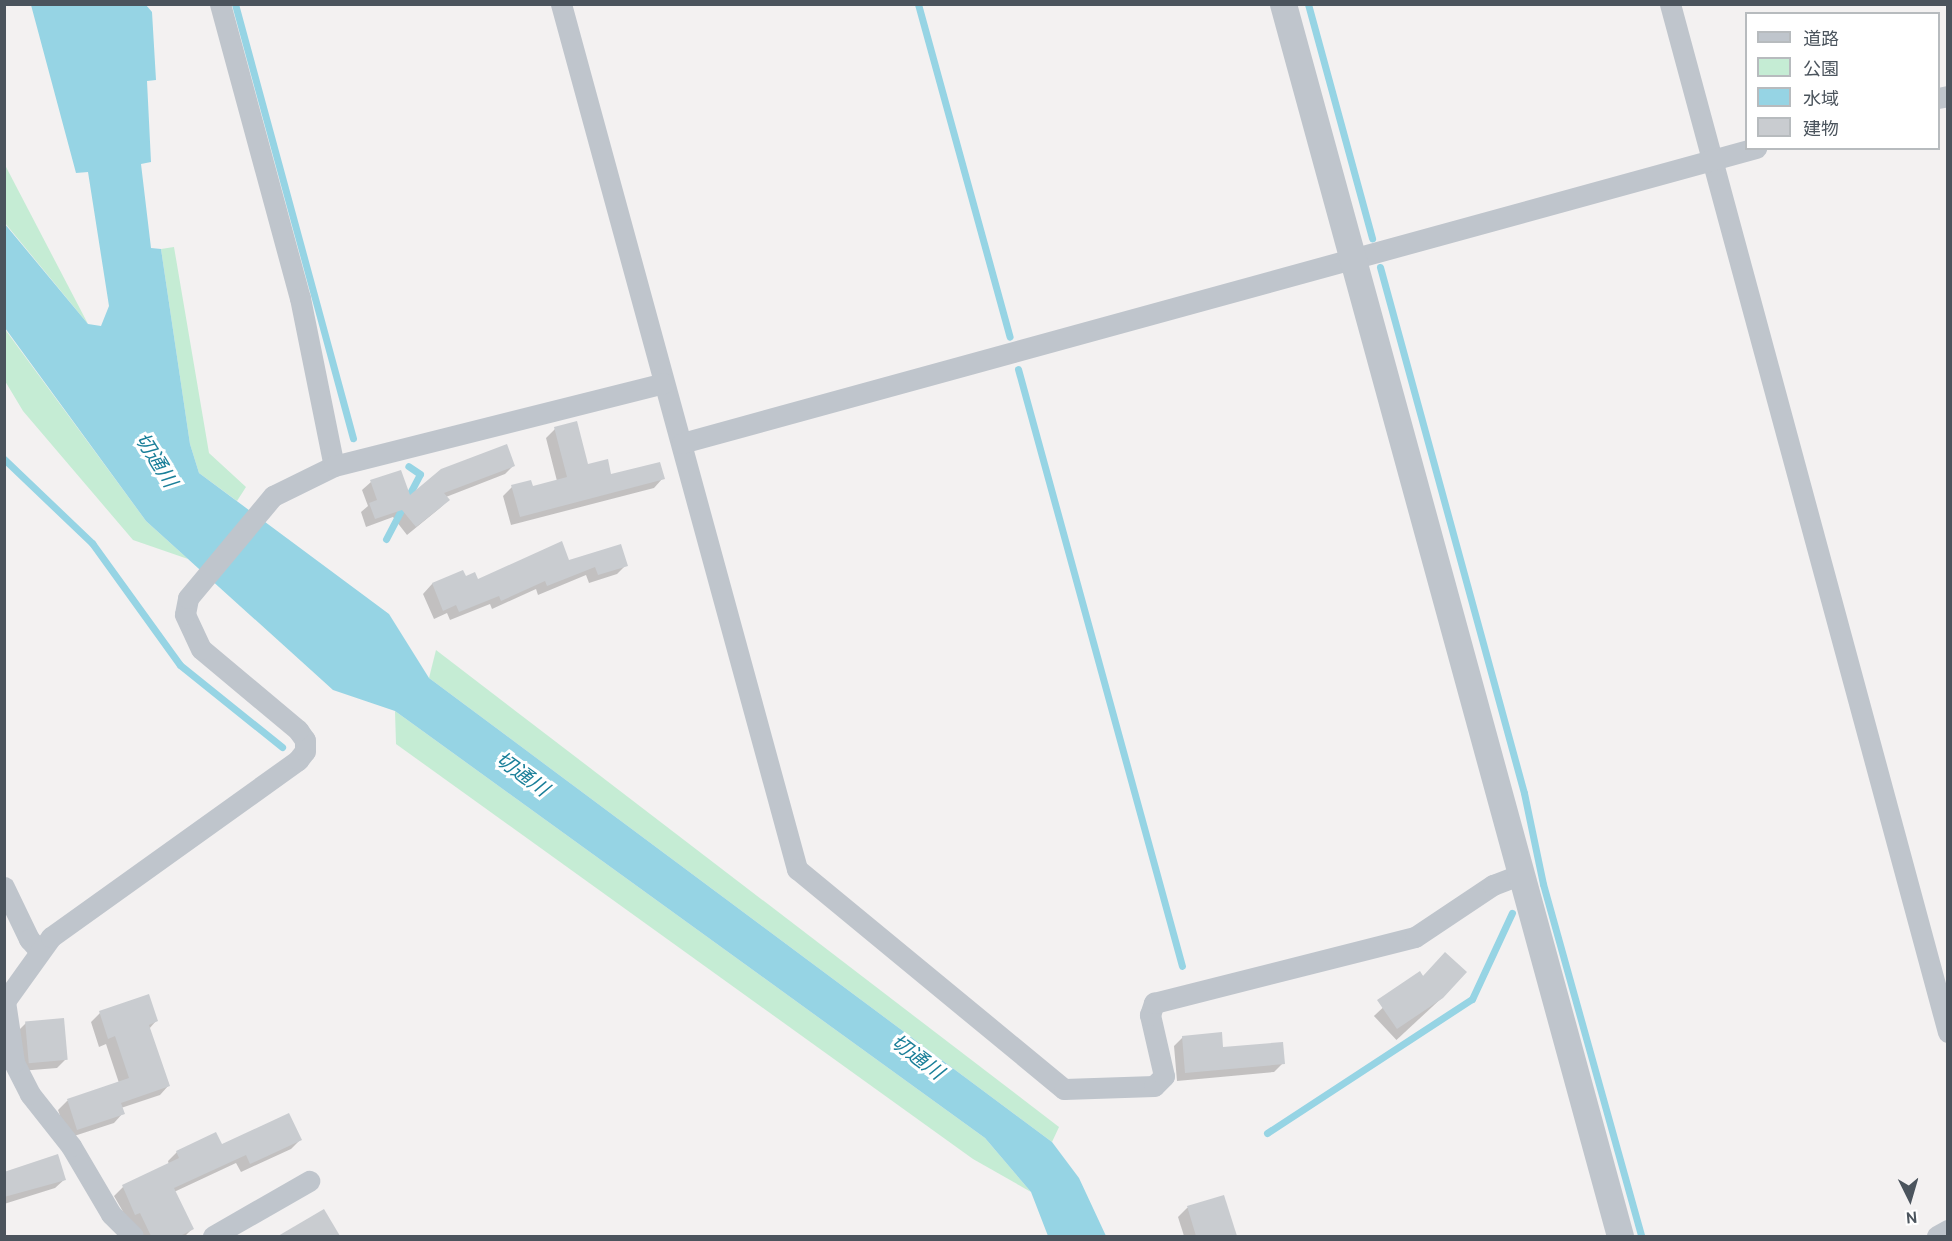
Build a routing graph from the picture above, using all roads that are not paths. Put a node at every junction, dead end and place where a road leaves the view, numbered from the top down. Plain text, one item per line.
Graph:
1 (220, 4) edge
2 (561, 4) edge
3 (1283, 4) edge
4 (1671, 4) edge
5 (1749, 150) edge
6 (1713, 160) junction
7 (1352, 260) junction
8 (664, 383) junction
9 (682, 443) junction
10 (334, 466) junction
11 (1521, 874) junction
12 (4, 887) edge
13 (38, 950) junction
14 (5, 1001) edge
15 (1947, 1032) edge
16 (309, 1181) dead end
17 (1947, 1230) edge
18 (133, 1236) edge
19 (213, 1236) edge
20 (1620, 1236) edge
21 (1937, 1236) edge

1 - 10 street
2 - 8 street
3 - 7 street
4 - 6 street
5 - 6 street
6 - 7 street
6 - 15 street
7 - 9 street
7 - 11 street
8 - 9 street
8 - 10 street
9 - 11 street
10 - 13 street
11 - 20 street
12 - 13 street
13 - 14 street
14 - 18 street
16 - 19 street
17 - 21 street

